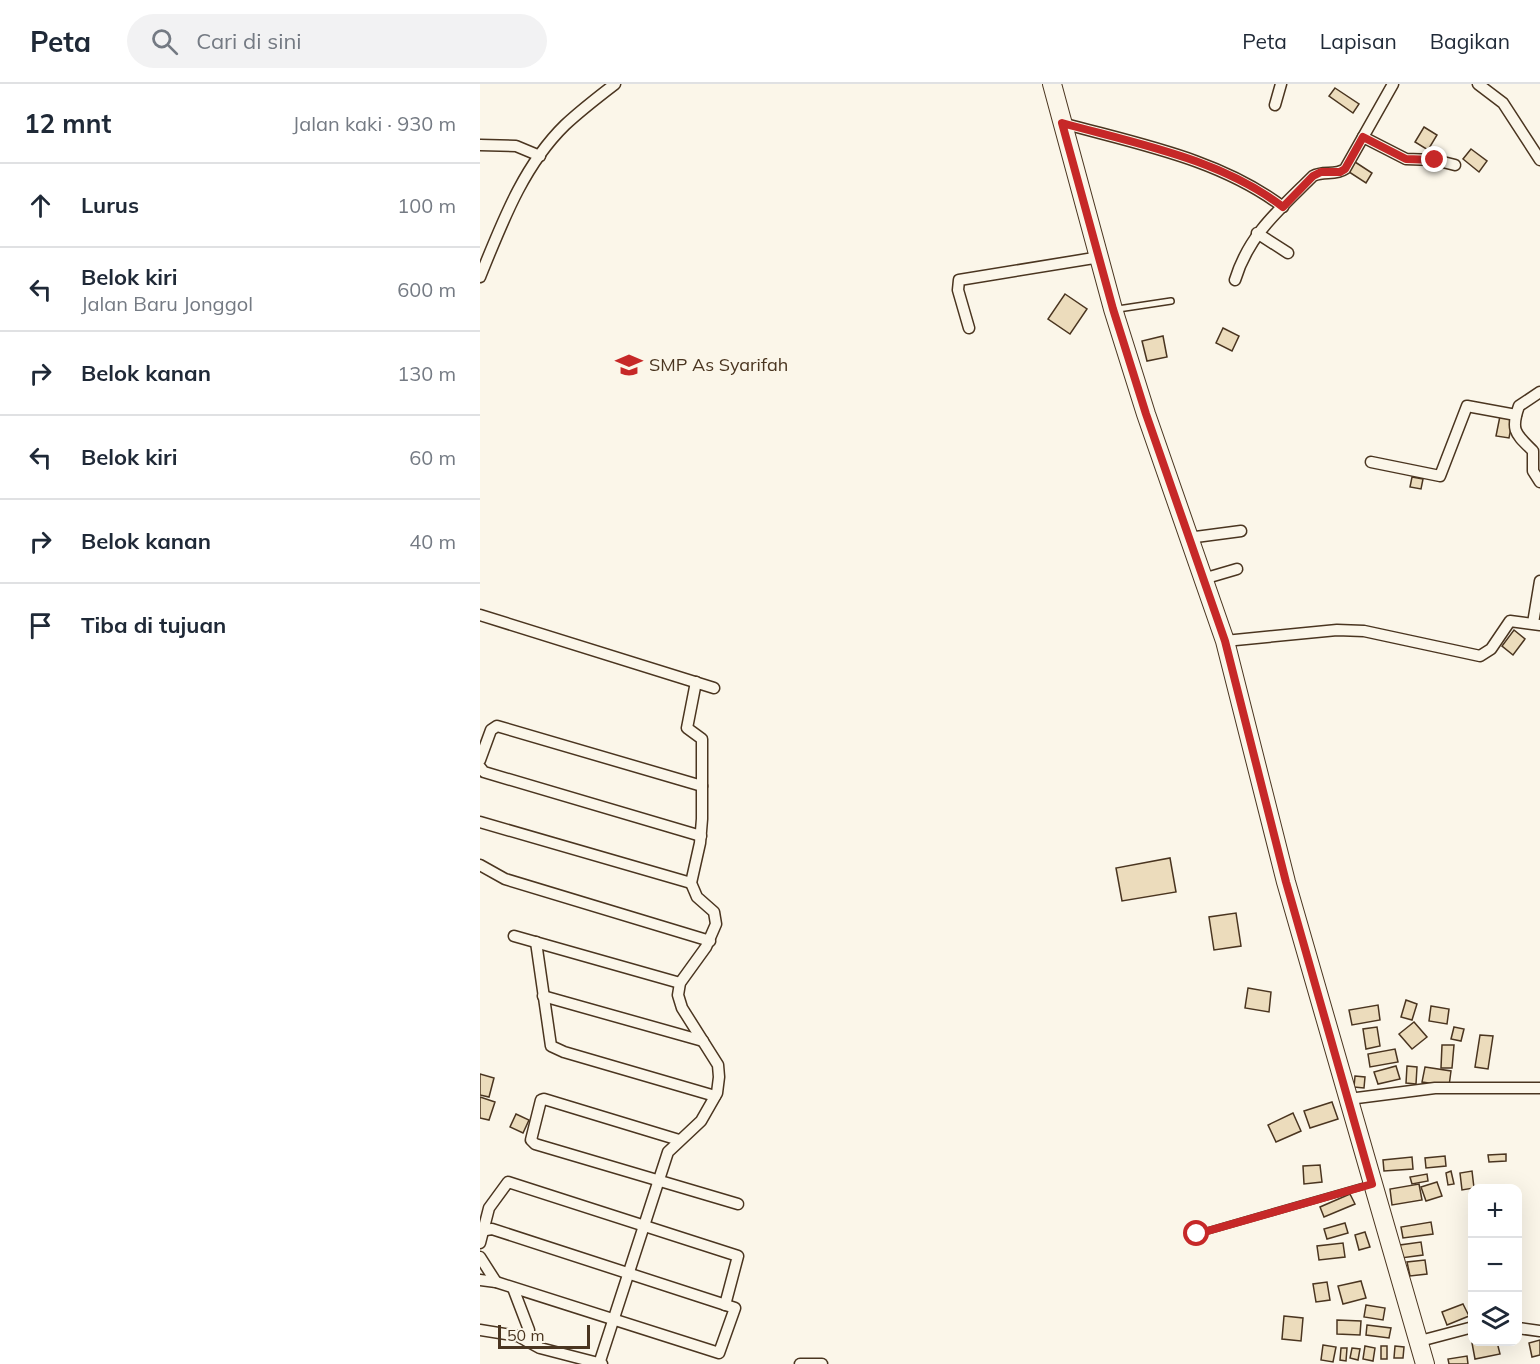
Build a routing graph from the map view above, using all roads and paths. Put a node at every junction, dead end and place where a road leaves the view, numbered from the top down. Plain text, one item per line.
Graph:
1 (615, 84) edge
2 (1052, 84) edge
3 (1281, 84) edge
4 (1393, 84) edge
5 (1478, 84) edge
6 (1275, 105) dead end
7 (1062, 123) junction
8 (1363, 137) junction
9 (480, 145) edge
10 (540, 156) junction
11 (1540, 160) edge
12 (1455, 165) dead end
13 (1283, 207) junction
14 (1257, 233) junction
15 (1288, 253) dead end
16 (1100, 257) junction
17 (480, 277) edge
18 (1235, 280) dead end
19 (1171, 301) dead end
20 (1113, 309) junction
21 (969, 328) dead end
22 (1540, 392) edge
23 (1516, 415) junction
24 (1371, 462) dead end
25 (1540, 482) edge
26 (1241, 531) dead end
27 (1188, 538) junction
28 (1237, 569) dead end
29 (1203, 579) junction
30 (1540, 581) edge
31 (480, 615) edge
32 (1537, 624) edge
33 (1225, 641) junction
34 (696, 682) junction
35 (714, 688) dead end
36 (480, 760) edge
37 (480, 767) edge
38 (702, 786) junction
39 (480, 822) edge
40 (701, 836) junction
41 (480, 865) edge
42 (691, 883) junction
43 (514, 936) dead end
44 (710, 941) junction
45 (536, 942) junction
46 (680, 983) junction
47 (543, 996) junction
48 (703, 1041) junction
49 (1540, 1088) edge
50 (715, 1096) junction
51 (1349, 1099) junction
52 (679, 1140) junction
53 (657, 1182) junction
54 (1372, 1184) junction
55 (738, 1204) dead end
56 (642, 1227) junction
57 (481, 1231) edge
58 (1197, 1234) dead end
59 (480, 1243) edge
60 (480, 1257) edge
61 (628, 1274) junction
62 (480, 1280) edge
63 (496, 1282) junction
64 (513, 1288) junction
65 (725, 1305) junction
66 (614, 1318) junction
67 (1468, 1328) edge
68 (1522, 1329) edge
69 (480, 1330) edge
70 (1540, 1331) edge
71 (527, 1341) junction
72 (1420, 1341) junction
73 (600, 1364) edge
74 (800, 1364) edge
75 (822, 1364) edge
76 (1425, 1364) edge

1 - 10 street
2 - 7 main road
3 - 6 street
4 - 8 street
5 - 11 street
7 - 13 street
7 - 16 main road
8 - 12 street
8 - 13 street
9 - 10 street
10 - 17 street
13 - 14 street
14 - 15 street
14 - 18 street
16 - 20 main road
16 - 21 street
19 - 20 lane
20 - 27 main road
22 - 23 street
23 - 24 street
23 - 25 street
26 - 27 street
27 - 29 main road
28 - 29 street
29 - 33 main road
30 - 32 street
31 - 34 street
32 - 33 street
33 - 51 main road
34 - 35 street
34 - 38 street
36 - 38 street
37 - 40 street
38 - 40 street
39 - 42 street
40 - 42 street
41 - 44 street
42 - 44 street
43 - 45 street
44 - 46 street
45 - 46 street
45 - 47 street
46 - 48 street
47 - 48 street
47 - 50 street
48 - 50 street
49 - 51 street
50 - 52 street
51 - 54 main road
52 - 53 street
52 - 53 street
53 - 55 street
53 - 56 street
54 - 58 lane
54 - 72 main road
56 - 57 street
56 - 61 street
56 - 65 street
57 - 59 street
57 - 61 street
60 - 63 street
61 - 65 street
61 - 66 street
62 - 63 street
63 - 64 street
64 - 66 street
64 - 71 street
65 - 66 street
66 - 73 street
67 - 72 street
68 - 70 street
69 - 71 street
71 - 73 street
72 - 76 main road
74 - 75 street

